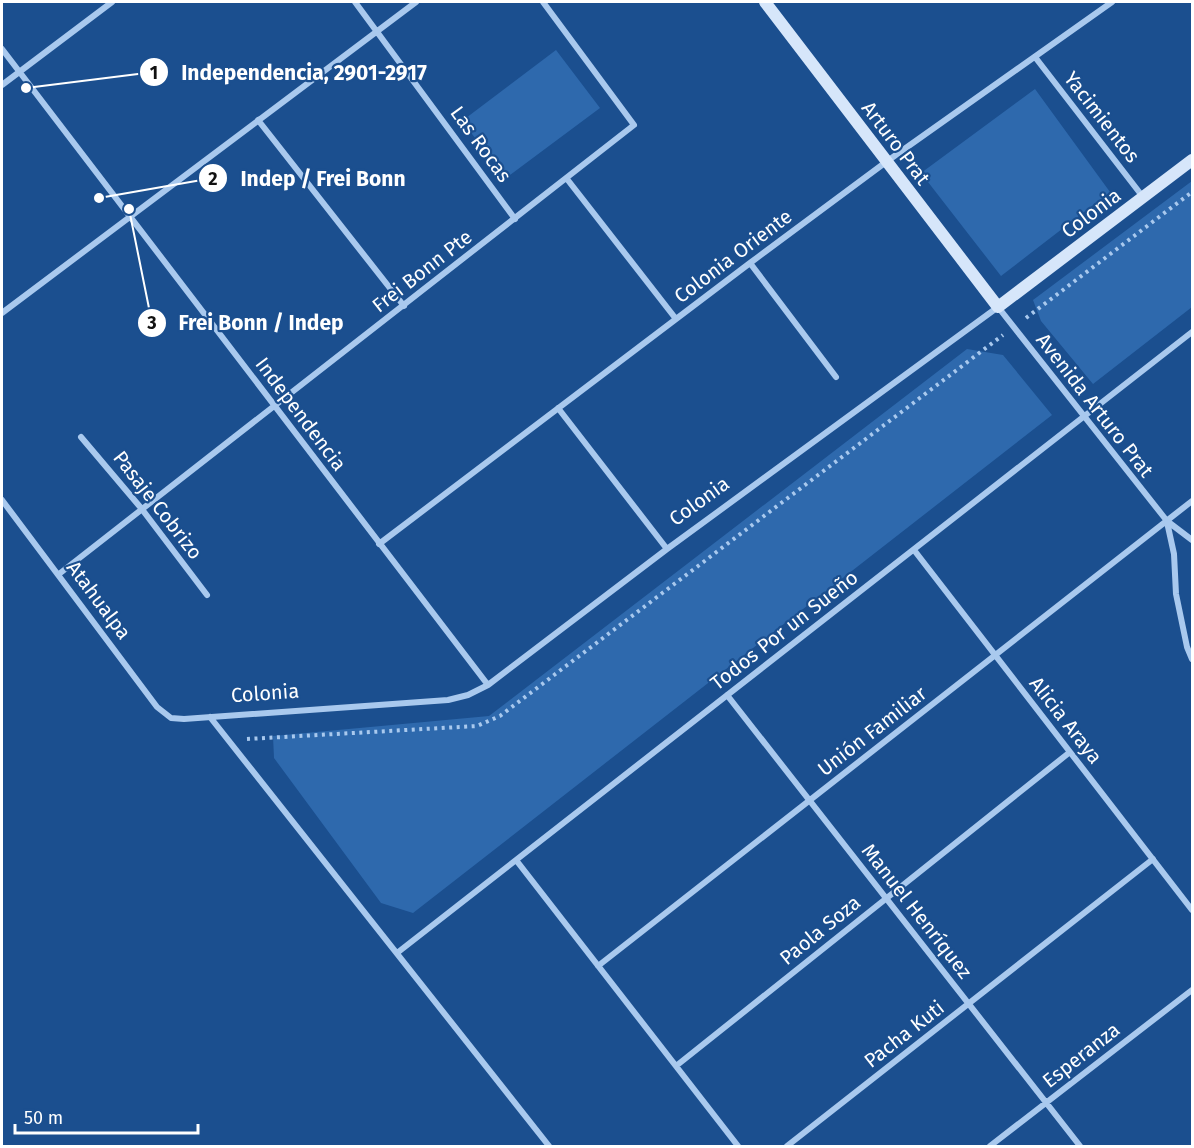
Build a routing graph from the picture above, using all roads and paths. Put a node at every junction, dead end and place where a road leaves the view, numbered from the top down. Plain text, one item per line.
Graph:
1 (112, 2) edge
2 (355, 2) edge
3 (416, 2) edge
4 (543, 2) edge
5 (765, 2) edge
6 (1112, 2) edge
7 (378, 31) junction
8 (2, 49) edge
9 (1035, 57) junction
10 (19, 72) junction
11 (2, 85) edge
12 (258, 120) junction
13 (1192, 160) edge
14 (886, 162) junction
15 (567, 179) junction
16 (1143, 198) junction
17 (131, 216) junction
18 (515, 219) junction
19 (750, 263) junction
20 (404, 306) junction
21 (998, 308) junction
22 (2, 313) edge
23 (676, 319) junction
24 (1192, 332) edge
25 (836, 377) dead end
26 (274, 407) junction
27 (558, 408) junction
28 (1083, 417) junction
29 (81, 437) dead end
30 (2, 500) edge
31 (1192, 501) edge
32 (141, 508) junction
33 (1167, 521) junction
34 (1192, 540) edge
35 (380, 544) junction
36 (667, 549) junction
37 (914, 550) junction
38 (59, 574) junction
39 (207, 595) dead end
40 (996, 656) junction
41 (1192, 659) edge
42 (488, 684) junction
43 (728, 695) junction
44 (210, 717) junction
45 (171, 718) joint
46 (1070, 752) junction
47 (810, 801) junction
48 (1153, 859) junction
49 (516, 860) junction
50 (886, 898) junction
51 (1192, 910) edge
52 (397, 953) junction
53 (598, 966) junction
54 (1192, 990) edge
55 (969, 1004) junction
56 (676, 1066) junction
57 (1046, 1103) junction
58 (549, 1146) edge
59 (738, 1146) edge
60 (788, 1146) edge
61 (990, 1146) edge
62 (1080, 1146) edge

1 - 10 street
2 - 7 street, Las Rocas
3 - 7 street
4 - 15 street, Frei Bonn Pte
5 - 14 street, Arturo Prat
6 - 9 street, Colonia Oriente
7 - 12 street
7 - 18 street, Las Rocas
8 - 10 street, Independencia
9 - 14 street, Colonia Oriente
9 - 16 street, Yacimientos
10 - 11 street
10 - 17 street, Independencia
12 - 17 street
12 - 20 street
13 - 16 street, Colonia
14 - 19 street, Colonia Oriente
14 - 21 street, Arturo Prat
15 - 18 street, Frei Bonn Pte
15 - 23 street
16 - 21 street, Colonia
17 - 22 street
17 - 26 street, Independencia
18 - 20 street, Frei Bonn Pte
19 - 23 street, Colonia Oriente
19 - 25 street
20 - 26 street, Frei Bonn Pte
21 - 28 street, Avenida Arturo Prat
21 - 36 street, Colonia
23 - 27 street, Colonia Oriente
24 - 28 street, Todos Por un Sueño
26 - 32 street, Frei Bonn Pte
26 - 35 street, Independencia
27 - 35 street, Colonia Oriente
27 - 36 street
28 - 33 street, Avenida Arturo Prat
28 - 37 street, Todos Por un Sueño
29 - 32 street, Pasaje Cobrizo
30 - 38 street, Atahualpa
31 - 33 street, Unión Familiar
32 - 38 street, Frei Bonn Pte
32 - 39 street, Pasaje Cobrizo
33 - 34 street, Avenida Arturo Prat
33 - 40 street, Unión Familiar
33 - 41 street, Avenida Arturo Prat
35 - 42 street, Independencia
36 - 42 street, Colonia
37 - 40 street, Alicia Araya
37 - 43 street, Todos Por un Sueño
38 - 45 street, Atahualpa
40 - 46 street, Alicia Araya
40 - 47 street, Unión Familiar
42 - 44 street, Colonia
43 - 47 street, Manuel Henríquez
43 - 49 street, Todos Por un Sueño
44 - 45 street, Colonia
44 - 52 street
46 - 48 street, Alicia Araya
46 - 50 street, Paola Soza
47 - 50 street, Manuel Henríquez
47 - 53 street, Unión Familiar
48 - 51 street, Alicia Araya
48 - 55 street, Pacha Kuti
49 - 52 street, Todos Por un Sueño
49 - 53 street
50 - 55 street, Manuel Henríquez
50 - 56 street, Paola Soza
52 - 58 street
53 - 56 street
54 - 57 street, Esperanza
55 - 57 street, Manuel Henríquez
55 - 60 street, Pacha Kuti
56 - 59 street
57 - 61 street, Esperanza
57 - 62 street, Manuel Henríquez

